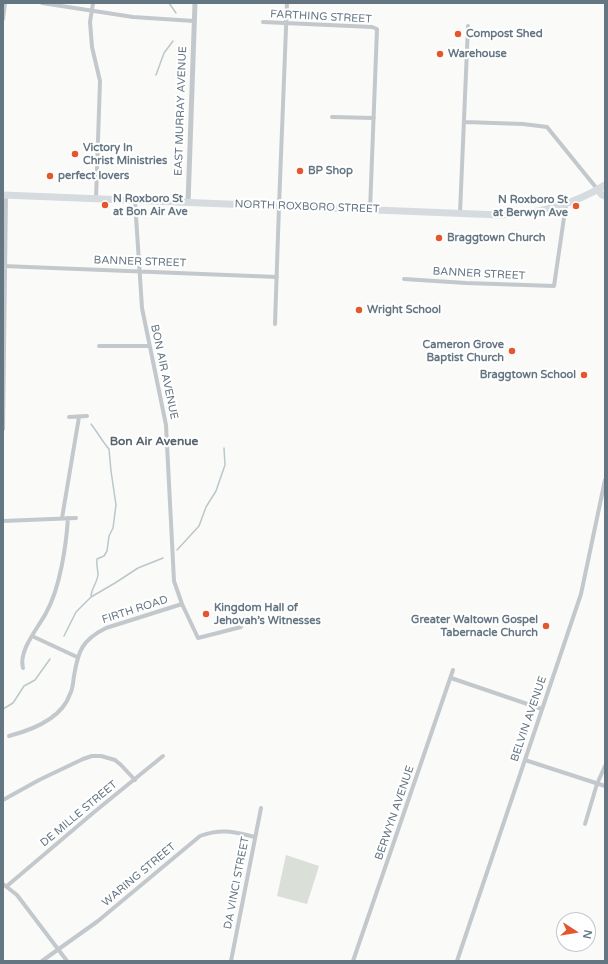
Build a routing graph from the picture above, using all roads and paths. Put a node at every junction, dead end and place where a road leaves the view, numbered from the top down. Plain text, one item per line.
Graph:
1 (5, 3) edge
2 (42, 3) edge
3 (93, 3) edge
4 (195, 3) edge
5 (287, 3) edge
6 (92, 11) junction
7 (3, 19) edge
8 (194, 21) junction
9 (263, 22) dead end
10 (286, 23) junction
11 (468, 26) dead end
12 (332, 117) dead end
13 (374, 118) junction
14 (465, 122) junction
15 (605, 185) edge
16 (598, 190) junction
17 (4, 195) edge
18 (605, 196) edge
19 (96, 199) junction
20 (135, 201) junction
21 (188, 203) junction
22 (566, 203) junction
23 (278, 206) junction
24 (370, 210) junction
25 (460, 213) junction
26 (4, 267) edge
27 (139, 271) junction
28 (277, 277) junction
29 (404, 279) dead end
30 (275, 324) dead end
31 (4, 342) edge
32 (99, 346) dead end
33 (149, 346) junction
34 (80, 416) junction
35 (87, 416) dead end
36 (69, 417) dead end
37 (3, 420) edge
38 (3, 429) edge
39 (605, 480) edge
40 (599, 508) junction
41 (605, 509) edge
42 (62, 518) junction
43 (68, 518) junction
44 (76, 518) dead end
45 (3, 521) edge
46 (182, 604) junction
47 (241, 627) dead end
48 (32, 636) junction
49 (77, 656) junction
50 (23, 668) dead end
51 (453, 670) dead end
52 (451, 678) junction
53 (542, 709) junction
54 (9, 736) dead end
55 (163, 756) dead end
56 (525, 760) junction
57 (605, 766) edge
58 (135, 780) junction
59 (598, 784) junction
60 (605, 786) edge
61 (3, 800) edge
62 (261, 808) dead end
63 (585, 824) dead end
64 (255, 837) junction
65 (5, 885) edge
66 (58, 950) junction
67 (42, 961) edge
68 (67, 961) edge
69 (231, 961) edge
70 (353, 961) edge
71 (457, 961) edge

1 - 7 street
2 - 6 street
3 - 6 street
4 - 8 street, EAST MURRAY AVENUE
5 - 10 street
6 - 8 street
6 - 19 street
8 - 21 street, EAST MURRAY AVENUE
9 - 10 street, FARTHING STREET
10 - 13 street, FARTHING STREET
10 - 23 street
11 - 14 street
12 - 13 street
13 - 24 street
14 - 16 street
14 - 25 street
15 - 16 main road, NORTH ROXBORO STREET
16 - 18 main road
16 - 22 main road, NORTH ROXBORO STREET
17 - 19 main road, NORTH ROXBORO STREET
17 - 26 street
19 - 20 main road, NORTH ROXBORO STREET
20 - 21 main road, NORTH ROXBORO STREET
20 - 27 street, BON AIR AVENUE
21 - 23 main road, NORTH ROXBORO STREET
22 - 25 main road, NORTH ROXBORO STREET
22 - 29 street, BANNER STREET
23 - 24 main road, NORTH ROXBORO STREET
23 - 28 street
24 - 25 main road, NORTH ROXBORO STREET
26 - 27 street, BANNER STREET
26 - 31 street
27 - 28 street, BANNER STREET
27 - 33 street, BON AIR AVENUE
28 - 30 street
31 - 37 street
32 - 33 street
33 - 46 street, BON AIR AVENUE
34 - 35 street
34 - 36 street
34 - 42 street
37 - 38 street
39 - 40 street, BELVIN AVENUE
40 - 41 street
40 - 53 street, BELVIN AVENUE
42 - 43 street
42 - 45 street
43 - 44 street
43 - 48 street
46 - 47 street, BON AIR AVENUE
46 - 49 street, FIRTH ROAD
48 - 49 street
48 - 50 street
49 - 54 street, FIRTH ROAD
51 - 52 street, BERWYN AVENUE
52 - 53 street
52 - 70 street, BERWYN AVENUE
53 - 56 street, BELVIN AVENUE
55 - 58 street, DE MILLE STREET
56 - 59 street
56 - 71 street, BELVIN AVENUE
57 - 59 street
58 - 61 street
58 - 65 street, DE MILLE STREET
59 - 60 street
59 - 63 street
62 - 64 street, DA VINCI STREET
64 - 66 street, WARING STREET
64 - 69 street, DA VINCI STREET
65 - 66 street
66 - 67 street, WARING STREET
66 - 68 street

